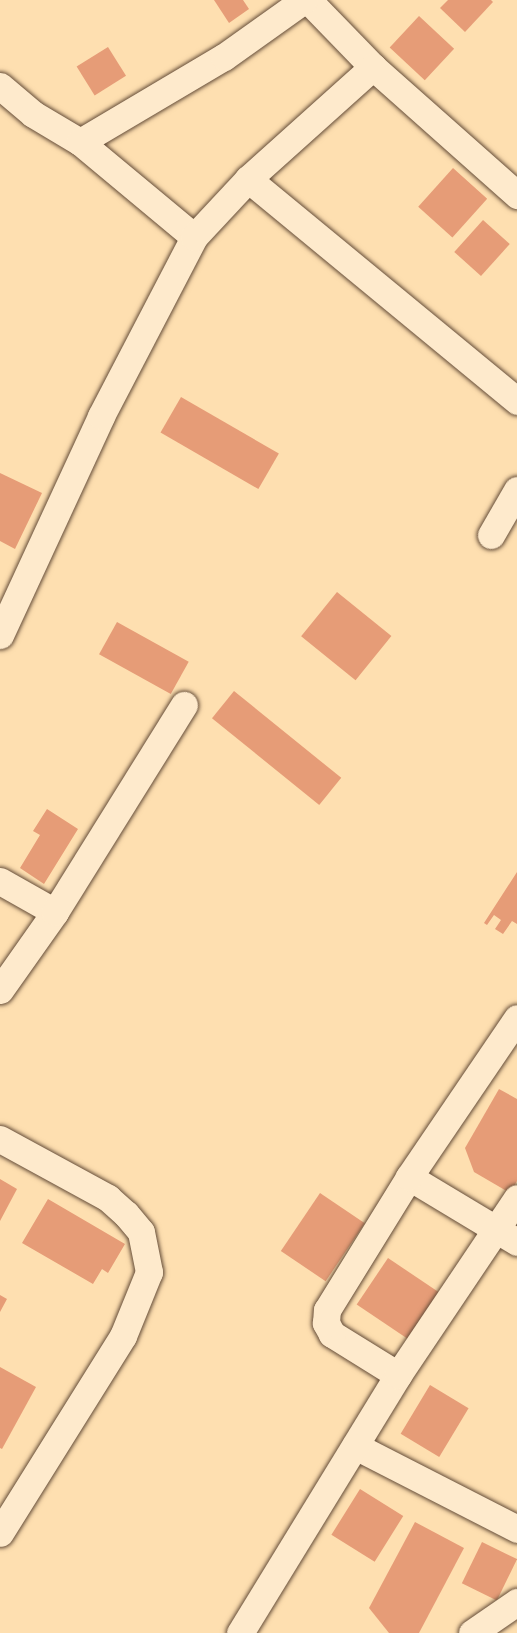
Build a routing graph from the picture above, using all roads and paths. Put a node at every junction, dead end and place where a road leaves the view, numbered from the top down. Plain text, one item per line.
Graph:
1 (306, 0) edge
2 (373, 67) junction
3 (0, 86) edge
4 (80, 142) junction
5 (248, 179) junction
6 (517, 195) edge
7 (194, 237) junction
8 (517, 401) edge
9 (517, 490) edge
10 (491, 535) dead end
11 (0, 635) edge
12 (184, 705) dead end
13 (0, 881) edge
14 (55, 912) junction
15 (0, 990) edge
16 (517, 1018) edge
17 (0, 1140) edge
18 (409, 1177) junction
19 (517, 1198) edge
20 (506, 1236) edge
21 (398, 1375) junction
22 (355, 1446) junction
23 (517, 1529) edge
24 (0, 1533) edge
25 (517, 1602) edge
26 (240, 1633) edge
27 (472, 1633) edge

1 - 2 street
1 - 4 street
2 - 5 street
2 - 6 street
3 - 4 street
4 - 7 street
5 - 7 street
5 - 8 street
7 - 11 street
9 - 10 street
12 - 14 street
13 - 14 street
14 - 15 street
16 - 18 street
17 - 24 street
18 - 20 street
18 - 21 street
19 - 20 street
20 - 21 street
21 - 22 street
22 - 23 street
22 - 26 street
25 - 27 street

